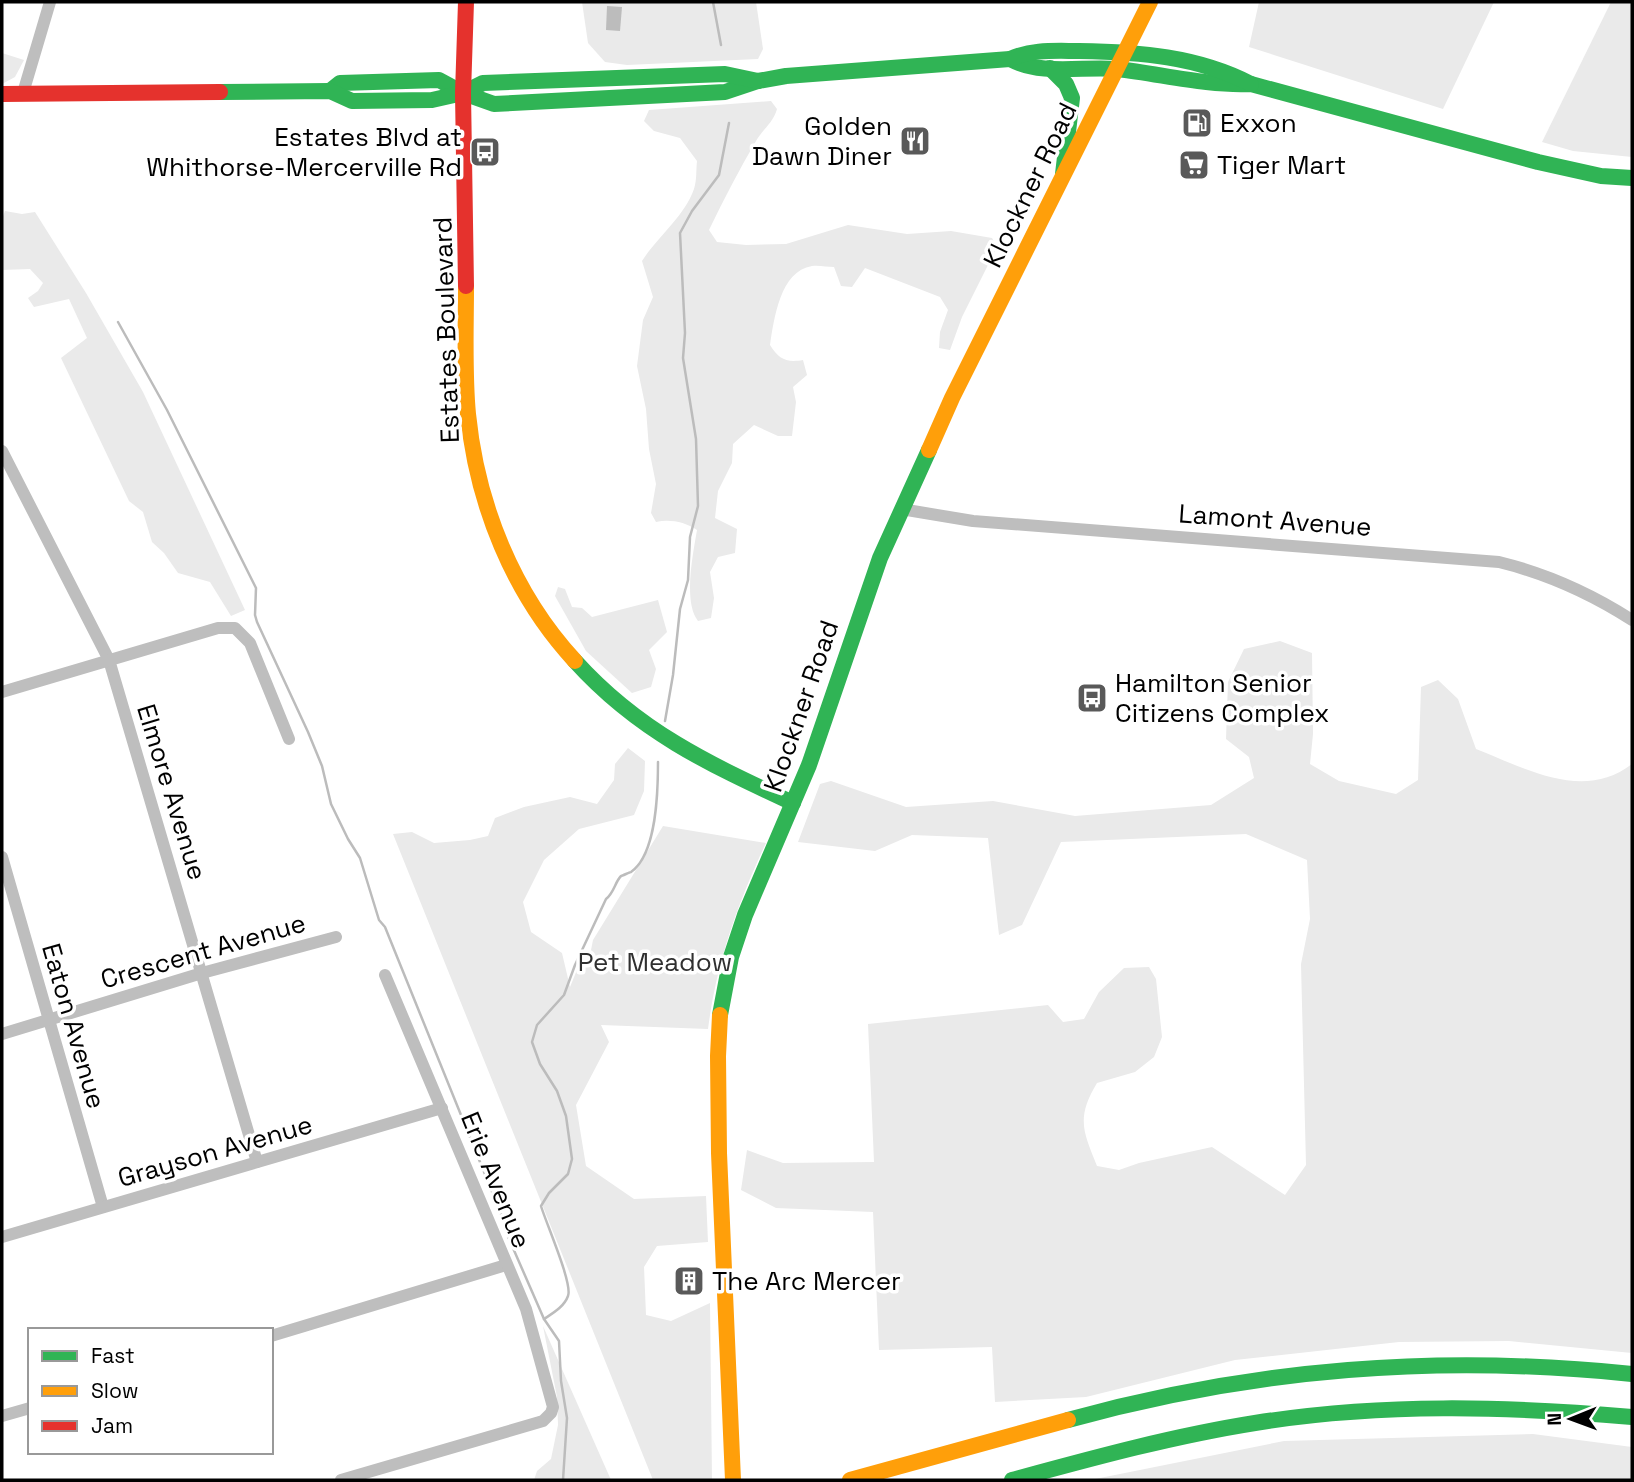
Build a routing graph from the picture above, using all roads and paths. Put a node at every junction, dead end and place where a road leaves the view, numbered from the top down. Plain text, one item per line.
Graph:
1 (50, 2) edge
2 (466, 2) edge
3 (1150, 2) edge
4 (1124, 52) junction
5 (1010, 59) junction
6 (1044, 68) junction
7 (1115, 69) junction
8 (1251, 84) junction
9 (23, 93) junction
10 (463, 93) junction
11 (2, 94) edge
12 (1063, 174) junction
13 (1632, 178) edge
14 (2, 451) edge
15 (901, 509) junction
16 (1632, 620) edge
17 (109, 660) junction
18 (2, 692) edge
19 (289, 738) dead end
20 (793, 803) junction
21 (2, 857) edge
22 (336, 937) dead end
23 (202, 973) junction
24 (386, 975) dead end
25 (49, 1020) junction
26 (2, 1034) edge
27 (442, 1108) junction
28 (257, 1162) junction
29 (103, 1207) junction
30 (2, 1237) edge
31 (506, 1265) junction
32 (273, 1335) edge
33 (1632, 1374) edge
34 (28, 1409) edge
35 (2, 1416) edge
36 (1632, 1417) edge
37 (341, 1480) edge
38 (733, 1480) edge
39 (850, 1480) edge
40 (1013, 1480) edge

1 - 9 street
2 - 10 main road, Estates Boulevard
3 - 4 main road, Klockner Road
4 - 5 main road
4 - 7 main road, Klockner Road
4 - 8 main road
5 - 6 main road
5 - 10 main road
6 - 7 main road
6 - 12 main road
7 - 8 main road
7 - 12 main road, Klockner Road
8 - 13 main road
9 - 10 main road
9 - 11 main road
10 - 20 main road, Estates Boulevard
12 - 15 main road, Klockner Road
14 - 17 street, Elmore Avenue
15 - 16 street, Lamont Avenue
15 - 20 main road, Klockner Road
17 - 18 street
17 - 19 street
17 - 23 street, Elmore Avenue
20 - 38 main road, Klockner Road
21 - 25 street, Eaton Avenue
22 - 23 street, Crescent Avenue
23 - 25 street, Crescent Avenue
23 - 28 street, Elmore Avenue
24 - 27 street, Erie Avenue
25 - 26 street, Crescent Avenue
25 - 29 street, Eaton Avenue
27 - 28 street, Grayson Avenue
27 - 31 street, Erie Avenue
28 - 29 street, Grayson Avenue
29 - 30 street, Grayson Avenue
31 - 32 street
31 - 37 street, Erie Avenue
33 - 39 main road
34 - 35 street
36 - 40 main road

